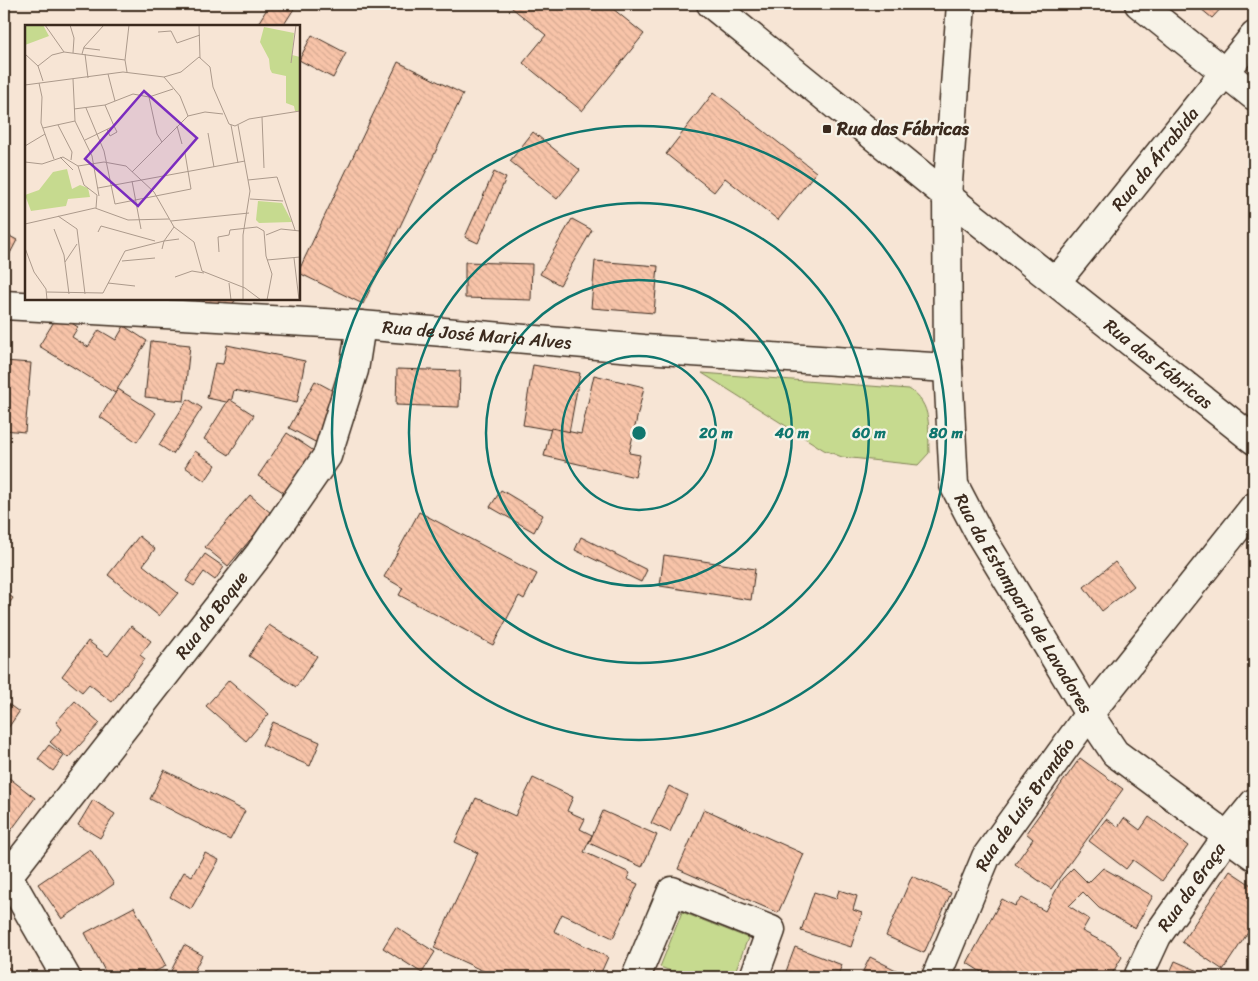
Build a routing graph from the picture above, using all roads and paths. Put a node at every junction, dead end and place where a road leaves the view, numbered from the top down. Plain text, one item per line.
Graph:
1 (711, 4) edge
2 (961, 4) edge
3 (1140, 4) edge
4 (1254, 36) edge
5 (1225, 72) junction
6 (1254, 96) edge
7 (947, 196) junction
8 (1056, 282) junction
9 (63, 303) edge
10 (4, 305) edge
11 (361, 325) junction
12 (948, 368) junction
13 (1254, 440) edge
14 (1254, 507) edge
15 (1089, 714) junction
16 (1254, 803) edge
17 (1228, 835) junction
18 (1254, 856) edge
19 (6, 875) edge
20 (66, 977) edge
21 (636, 977) edge
22 (754, 977) edge
23 (936, 977) edge
24 (1138, 977) edge

1 - 7 street, Rua das Fábricas
2 - 7 street, Rua da Estamparia de Lavadores
3 - 5 street
4 - 5 street, Rua da Árrabida
5 - 6 street
5 - 8 street, Rua da Árrabida
7 - 8 street, Rua das Fábricas
7 - 12 street, Rua da Estamparia de Lavadores
8 - 13 street, Rua das Fábricas
9 - 10 street, Rua de José Maria Alves
9 - 11 street, Rua de José Maria Alves
11 - 12 street, Rua de José Maria Alves
11 - 19 street, Rua do Boque
12 - 15 street, Rua da Estamparia de Lavadores
14 - 15 street, Rua de Luís Brandão
15 - 17 street, Rua da Estamparia de Lavadores
15 - 23 street, Rua de Luís Brandão
16 - 17 street, Rua da Graça
17 - 18 street, Rua da Estamparia de Lavadores
17 - 24 street, Rua da Graça
19 - 20 street
21 - 22 street

